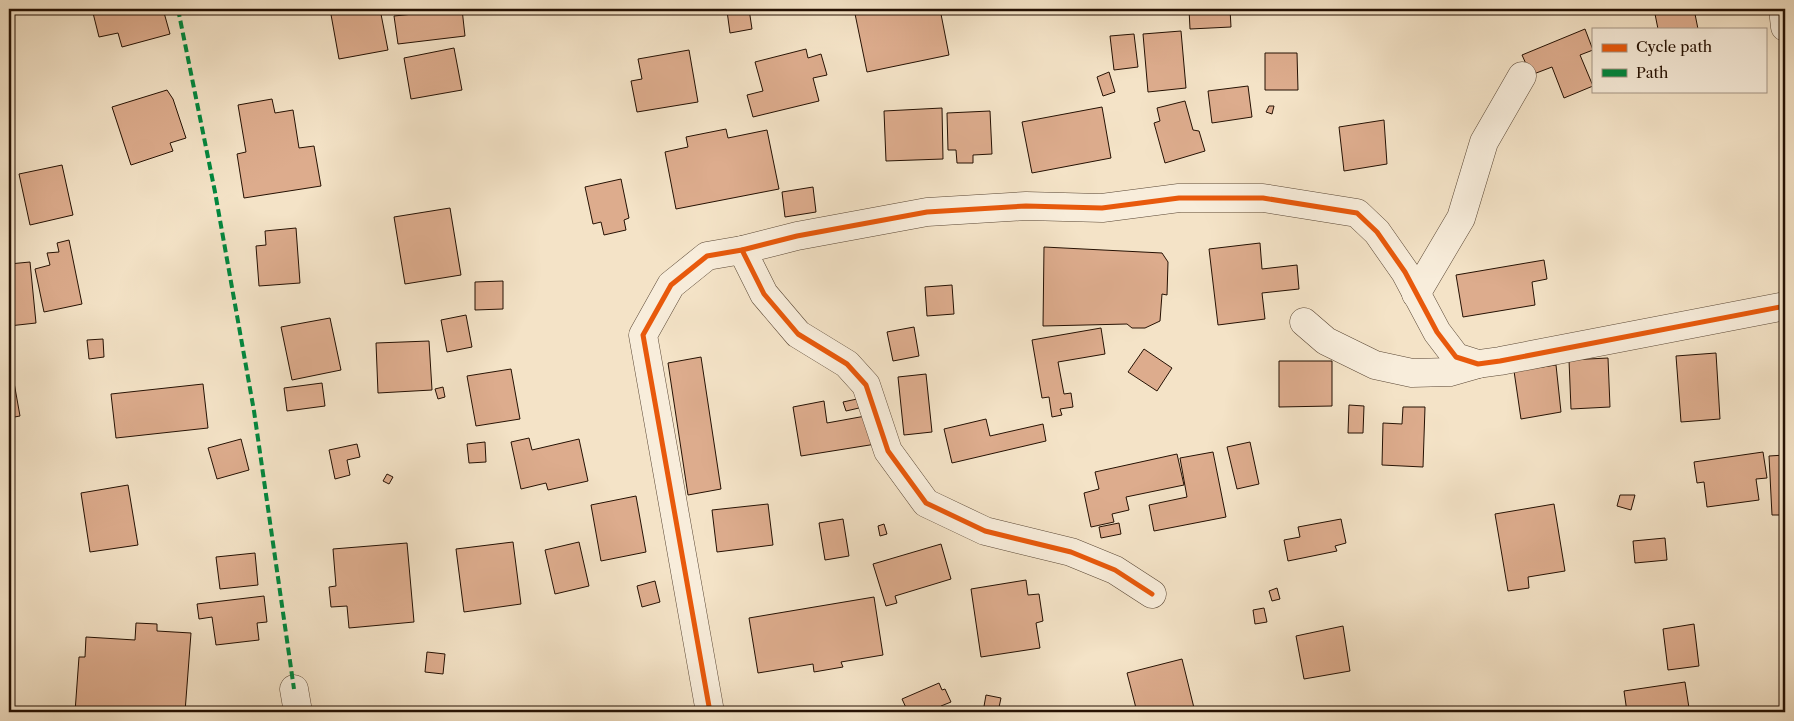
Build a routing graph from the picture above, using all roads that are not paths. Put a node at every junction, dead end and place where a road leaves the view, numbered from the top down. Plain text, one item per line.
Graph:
1 (1783, 9) edge
2 (1785, 28) edge
3 (1522, 76) dead end
4 (742, 250) junction
5 (1416, 294) junction
6 (1785, 306) edge
7 (1304, 322) dead end
8 (1478, 364) junction
9 (1152, 594) dead end
10 (710, 712) edge

1 - 2 street
3 - 5 street
4 - 5 street
4 - 9 street
4 - 10 street
5 - 8 street
6 - 8 street
7 - 8 street

